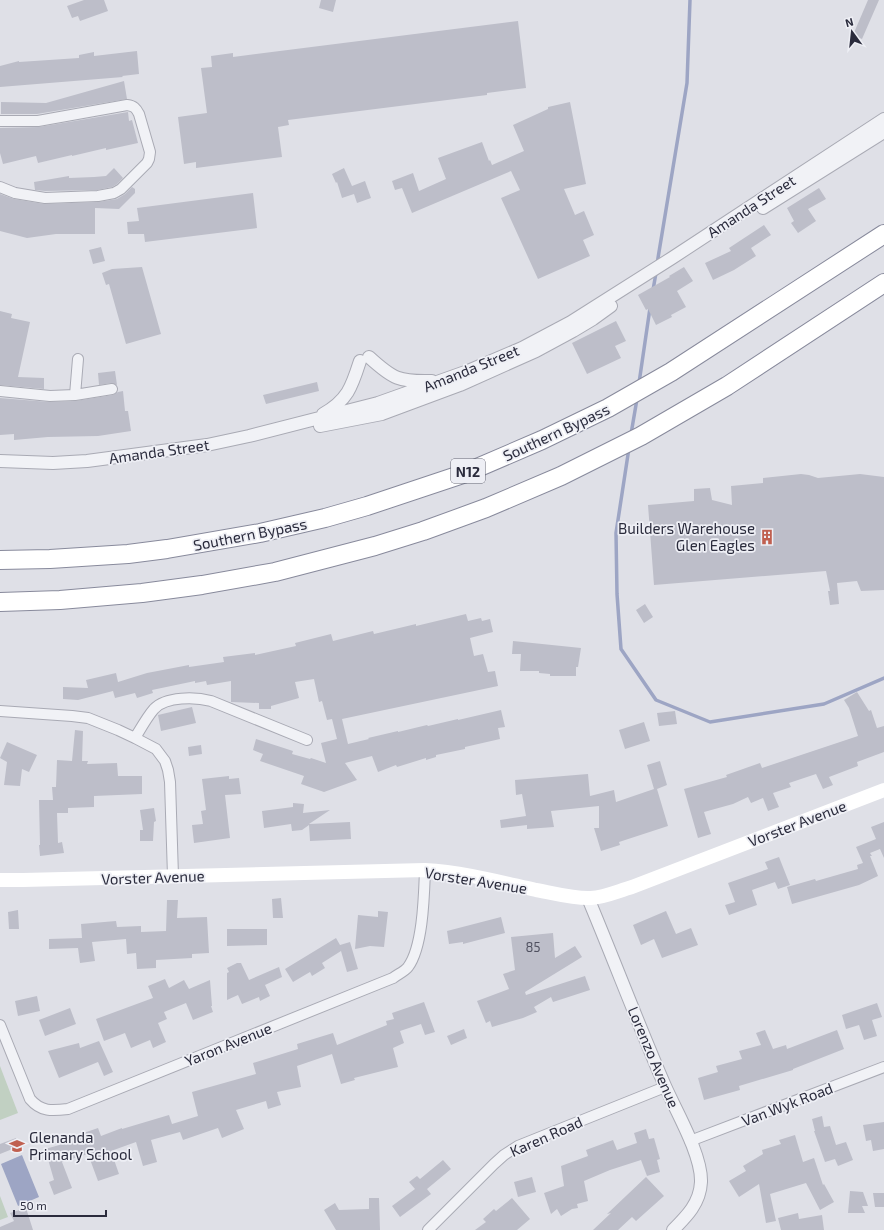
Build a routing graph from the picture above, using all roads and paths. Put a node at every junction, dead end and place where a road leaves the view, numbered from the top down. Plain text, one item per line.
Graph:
1 (884, 119) edge
2 (0, 121) edge
3 (884, 132) edge
4 (0, 187) edge
5 (884, 234) edge
6 (884, 283) edge
7 (78, 360) dead end
8 (444, 381) junction
9 (112, 389) dead end
10 (0, 391) edge
11 (75, 395) junction
12 (311, 420) junction
13 (0, 461) edge
14 (0, 467) edge
15 (0, 560) edge
16 (0, 602) edge
17 (0, 711) edge
18 (135, 738) junction
19 (307, 740) dead end
20 (884, 790) edge
21 (425, 870) junction
22 (173, 876) junction
23 (0, 880) edge
24 (588, 898) junction
25 (0, 1025) edge
26 (884, 1067) edge
27 (665, 1087) junction
28 (690, 1141) junction
29 (428, 1230) edge
30 (673, 1230) edge

1 - 8 street, Amanda Street
2 - 4 street
3 - 14 street, Amanda Street
5 - 15 highway, Southern Bypass / N12
6 - 16 highway
7 - 11 street
8 - 12 street, Amanda Street
8 - 12 street
9 - 11 street
10 - 11 street
12 - 13 street, Amanda Street
17 - 18 street
18 - 19 street
18 - 22 street
20 - 24 main road, Vorster Avenue
21 - 22 main road, Vorster Avenue
21 - 24 main road, Vorster Avenue
21 - 25 street, Yaron Avenue
22 - 23 main road, Vorster Avenue
24 - 27 street, Lorenzo Avenue
26 - 28 street, Van Wyk Road
27 - 28 street, Lorenzo Avenue
27 - 29 street, Karen Road
28 - 30 street, Lorenzo Avenue

